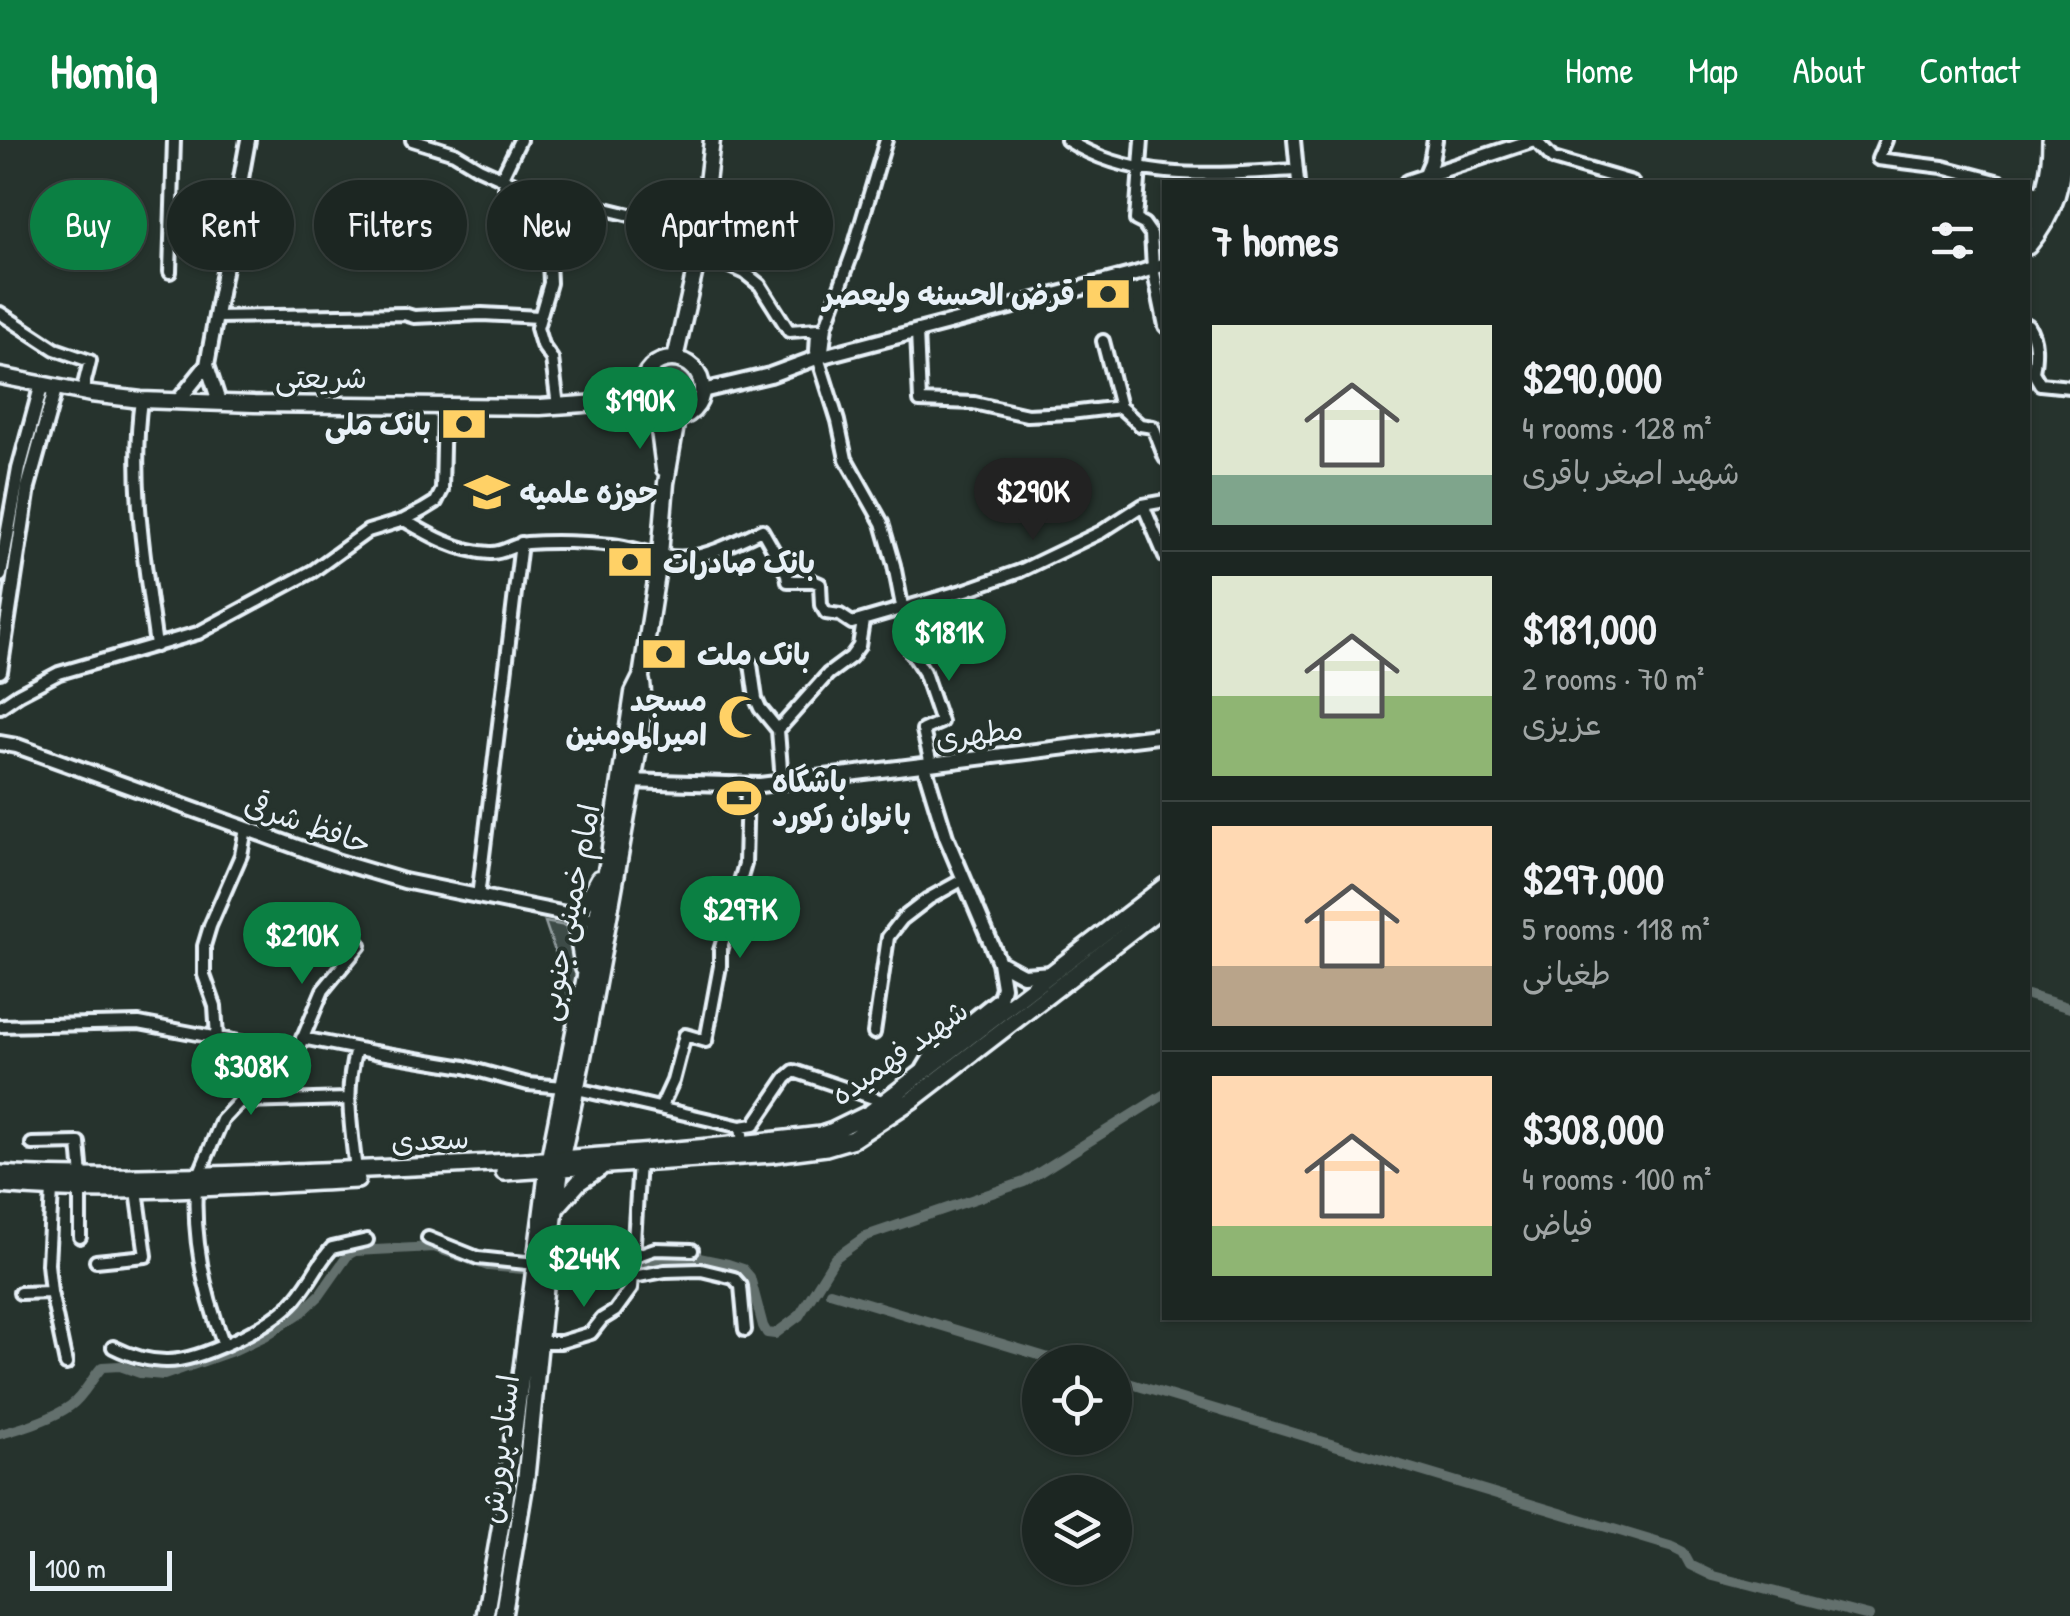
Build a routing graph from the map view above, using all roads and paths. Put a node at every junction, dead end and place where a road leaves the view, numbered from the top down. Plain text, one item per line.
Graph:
1 (174, 140) edge
2 (248, 140) edge
3 (412, 140) edge
4 (520, 140) edge
5 (712, 140) edge
6 (886, 140) edge
7 (1067, 140) edge
8 (1142, 140) edge
9 (1294, 140) edge
10 (1437, 140) edge
11 (1535, 140) edge
12 (1886, 140) edge
13 (2052, 140) edge
14 (2063, 140) edge
15 (1458, 166) junction
16 (1140, 170) junction
17 (1296, 170) junction
18 (1426, 176) junction
19 (502, 177) junction
20 (708, 180) edge
21 (1298, 180) edge
22 (1413, 180) edge
23 (1625, 180) edge
24 (1992, 180) edge
25 (2036, 192) edge
26 (626, 214) edge
27 (2030, 219) edge
28 (2030, 243) edge
29 (1159, 266) edge
30 (695, 270) edge
31 (739, 270) edge
32 (170, 272) dead end
33 (1162, 296) edge
34 (0, 313) edge
35 (215, 317) junction
36 (539, 317) junction
37 (826, 326) junction
38 (2030, 327) edge
39 (813, 331) junction
40 (917, 332) junction
41 (1103, 341) dead end
42 (819, 357) junction
43 (675, 359) junction
44 (206, 365) junction
45 (0, 376) edge
46 (47, 386) junction
47 (2070, 386) edge
48 (702, 391) junction
49 (82, 392) junction
50 (140, 400) junction
51 (178, 400) junction
52 (644, 400) junction
53 (219, 402) junction
54 (444, 406) junction
55 (558, 406) junction
56 (1120, 407) junction
57 (656, 415) junction
58 (677, 419) junction
59 (1162, 450) edge
60 (666, 483) junction
61 (1162, 502) edge
62 (1142, 505) junction
63 (404, 520) junction
64 (521, 543) junction
65 (1162, 549) edge
66 (660, 555) junction
67 (1, 565) edge
68 (902, 608) junction
69 (863, 621) junction
70 (156, 646) junction
71 (750, 664) dead end
72 (0, 671) edge
73 (0, 707) edge
74 (778, 730) junction
75 (0, 732) edge
76 (1162, 735) edge
77 (6, 744) edge
78 (928, 765) junction
79 (626, 781) junction
80 (782, 782) junction
81 (747, 784) junction
82 (246, 829) junction
83 (609, 855) junction
84 (964, 879) junction
85 (1162, 888) edge
86 (478, 897) junction
87 (1162, 907) edge
88 (574, 915) junction
89 (602, 922) junction
90 (360, 944) dead end
91 (999, 962) junction
92 (1053, 973) junction
93 (585, 979) junction
94 (0, 1026) edge
95 (874, 1032) dead end
96 (218, 1038) junction
97 (302, 1038) junction
98 (250, 1044) junction
99 (356, 1049) junction
100 (920, 1076) junction
101 (571, 1088) junction
102 (348, 1100) junction
103 (239, 1102) junction
104 (885, 1102) junction
105 (661, 1108) junction
106 (742, 1135) junction
107 (32, 1144) dead end
108 (639, 1162) junction
109 (555, 1163) junction
110 (605, 1165) junction
111 (0, 1174) edge
112 (356, 1175) junction
113 (197, 1181) junction
114 (81, 1183) junction
115 (0, 1185) edge
116 (52, 1190) junction
117 (136, 1190) junction
118 (556, 1208) junction
119 (80, 1237) dead end
120 (428, 1238) dead end
121 (367, 1240) dead end
122 (692, 1250) dead end
123 (632, 1257) junction
124 (96, 1260) dead end
125 (543, 1268) junction
126 (633, 1277) junction
127 (20, 1292) dead end
128 (51, 1292) junction
129 (745, 1330) dead end
130 (540, 1342) junction
131 (224, 1345) junction
132 (114, 1348) dead end
133 (66, 1364) dead end
134 (508, 1475) junction
135 (526, 1477) junction
136 (484, 1616) edge
137 (503, 1616) edge

1 - 32 street
2 - 35 street
3 - 19 street
4 - 19 street
5 - 20 main road
6 - 37 street
7 - 16 street
8 - 16 street
9 - 17 street
10 - 15 street
10 - 18 street
11 - 15 street
11 - 23 street
12 - 24 street
13 - 25 main road
14 - 28 main road
15 - 18 street
16 - 17 street
16 - 29 street
17 - 21 street
18 - 22 street
19 - 26 street
19 - 36 street
25 - 27 main road
29 - 33 street
29 - 40 street
30 - 43 main road
31 - 39 street
34 - 49 street
35 - 36 street
35 - 44 street
36 - 55 street
37 - 39 street
37 - 42 street
38 - 47 street
39 - 42 street
40 - 42 street
40 - 56 street
41 - 56 street
42 - 48 street
42 - 68 street
43 - 48 main road
43 - 52 main road
44 - 51 street
44 - 53 street
45 - 46 main road, شریعتی
46 - 49 main road, شریعتی
46 - 67 street
46 - 72 street
48 - 58 main road
49 - 50 main road, شریعتی
50 - 51 main road, شریعتی
50 - 70 street
51 - 53 main road, شریعتی
52 - 55 main road, شریعتی
52 - 57 main road
53 - 54 main road, شریعتی
54 - 55 main road, شریعتی
54 - 63 street
56 - 59 street
57 - 58 main road
57 - 60 main road
58 - 60 main road
60 - 66 main road, امام خمینی جنوبی
61 - 62 street
62 - 65 street
62 - 68 street
63 - 64 street
63 - 70 street
64 - 66 street
64 - 86 street
66 - 69 street
66 - 79 main road, امام خمینی جنوبی
68 - 69 street
68 - 78 street
69 - 74 street
70 - 73 street
71 - 74 street
74 - 80 street
75 - 77 street
76 - 78 street, مطهری
77 - 82 street, حافظ شرقی
78 - 80 street, مطهری
78 - 84 street
79 - 81 street, مطهری
79 - 83 main road, امام خمینی جنوبی
79 - 89 main road, امام خمینی جنوبی
80 - 81 street, مطهری
81 - 105 street
82 - 86 street, حافظ شرقی
82 - 96 street
83 - 88 main road
83 - 89 main road, امام خمینی جنوبی
84 - 91 street
84 - 95 street
85 - 92 main road, شهید فهمیده
86 - 88 street, حافظ شرقی
87 - 108 main road, شهید فهمیده
88 - 89 street, حافظ شرقی
88 - 93 main road
89 - 93 main road, امام خمینی جنوبی
89 - 101 main road, امام خمینی جنوبی
90 - 97 street
91 - 92 street
91 - 100 street
92 - 100 main road, شهید فهمیده
93 - 101 main road, امام خمینی جنوبی
94 - 96 street
96 - 98 street
97 - 98 street
97 - 99 street
98 - 103 street
99 - 101 street
99 - 102 street
100 - 104 main road, شهید فهمیده
101 - 105 street
101 - 109 main road, امام خمینی جنوبی
102 - 103 street
102 - 112 street
103 - 113 street
104 - 106 main road, شهید فهمیده
104 - 106 street
105 - 106 street
106 - 109 main road, شهید فهمیده
107 - 114 street
108 - 110 main road, شهید فهمیده
108 - 123 street
109 - 110 main road, شهید فهمیده
109 - 112 main road, سعدی
109 - 118 main road, استاد پرورش
109 - 125 main road, استاد پرورش
110 - 118 main road
111 - 114 main road, سعدی
112 - 113 main road, سعدی
113 - 114 main road, سعدی
113 - 117 main road, سعدی
113 - 131 street
114 - 116 main road, سعدی
114 - 117 main road, سعدی
114 - 119 street
115 - 116 main road, سعدی
116 - 128 street
117 - 124 street
118 - 125 main road, استاد پرورش
120 - 125 street
121 - 131 street
122 - 123 street
123 - 125 street
123 - 126 street
125 - 126 street
125 - 130 main road, استاد پرورش
125 - 134 main road, استاد پرورش
126 - 129 street
126 - 130 street
127 - 128 street
128 - 133 street
130 - 135 main road, استاد پرورش
131 - 132 street
134 - 135 main road
134 - 136 main road, استاد پرورش
135 - 137 main road, استاد پرورش

